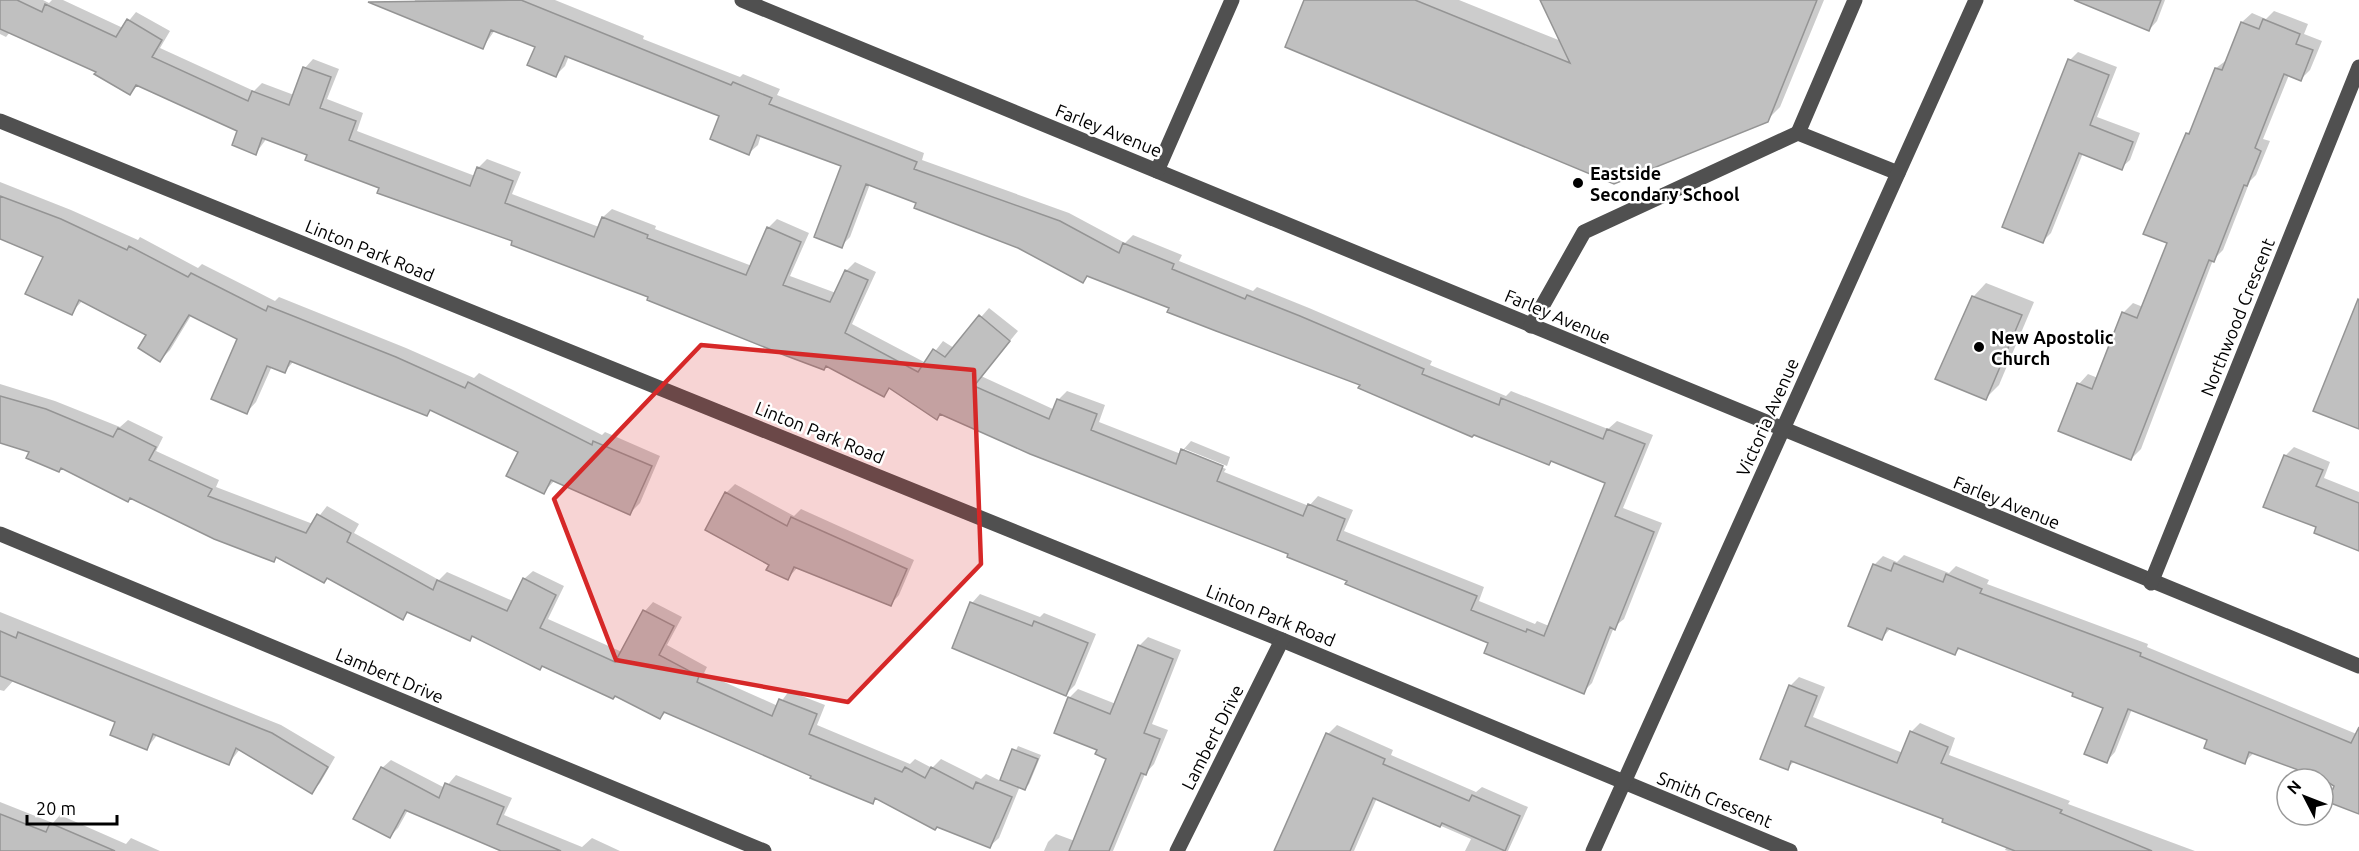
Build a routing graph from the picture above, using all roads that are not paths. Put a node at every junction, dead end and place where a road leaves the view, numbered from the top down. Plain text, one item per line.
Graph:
1 (742, 0) edge
2 (1232, 0) edge
3 (1855, 0) edge
4 (1976, 0) edge
5 (2359, 67) edge
6 (0, 121) edge
7 (1798, 133) junction
8 (1157, 171) junction
9 (1898, 173) junction
10 (1531, 326) junction
11 (1782, 429) junction
12 (0, 534) edge
13 (2151, 583) junction
14 (1282, 640) junction
15 (2359, 666) edge
16 (1625, 783) junction
17 (764, 851) edge
18 (1177, 851) edge
19 (1593, 851) edge
20 (1790, 851) edge

1 - 8 street, Farley Avenue
2 - 8 street
3 - 7 street
4 - 9 street, Victoria Avenue
5 - 13 street, Northwood Crescent
6 - 14 street, Linton Park Road
7 - 9 street
7 - 10 street
8 - 10 street, Farley Avenue
9 - 11 street, Victoria Avenue
10 - 11 street, Farley Avenue
11 - 13 street, Farley Avenue
11 - 16 street, Victoria Avenue
12 - 17 street, Lambert Drive
13 - 15 street, Farley Avenue
14 - 16 street, Linton Park Road
14 - 18 street, Lambert Drive
16 - 19 street, Victoria Avenue
16 - 20 street, Smith Crescent

